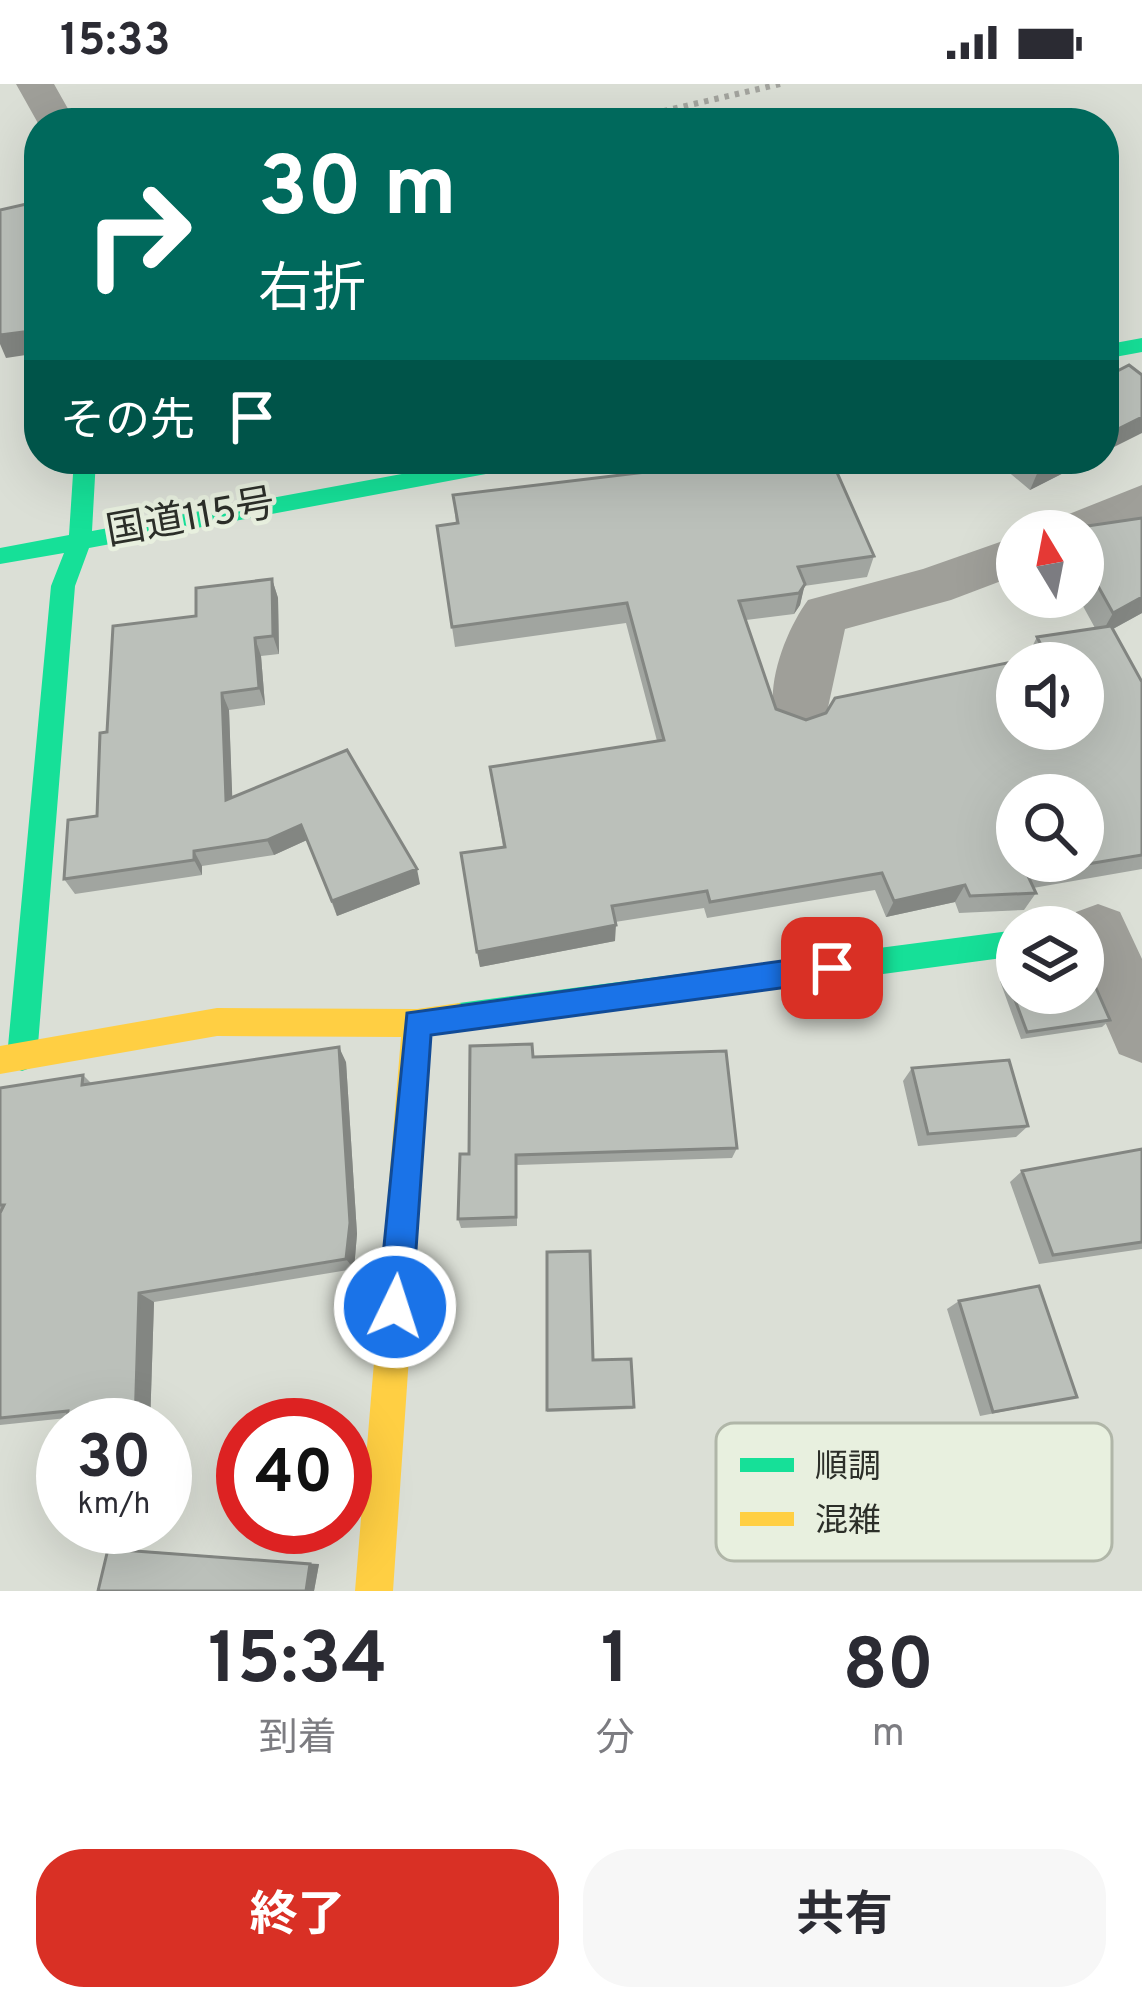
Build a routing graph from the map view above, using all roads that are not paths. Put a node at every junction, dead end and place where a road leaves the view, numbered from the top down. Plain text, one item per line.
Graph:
1 (84, 474) edge
2 (443, 474) edge
3 (1142, 503) edge
4 (1104, 519) edge
5 (80, 541) junction
6 (0, 556) edge
7 (996, 563) edge
8 (799, 712) edge
9 (1108, 931) edge
10 (996, 946) edge
11 (417, 1023) junction
12 (1142, 1032) edge
13 (11, 1059) edge
14 (374, 1591) edge

1 - 5 main road
2 - 5 main road, 国道115号
3 - 4 street
5 - 6 main road, 国道115号
5 - 13 main road
7 - 8 street
9 - 12 street
10 - 11 main road
11 - 13 main road
11 - 14 main road

